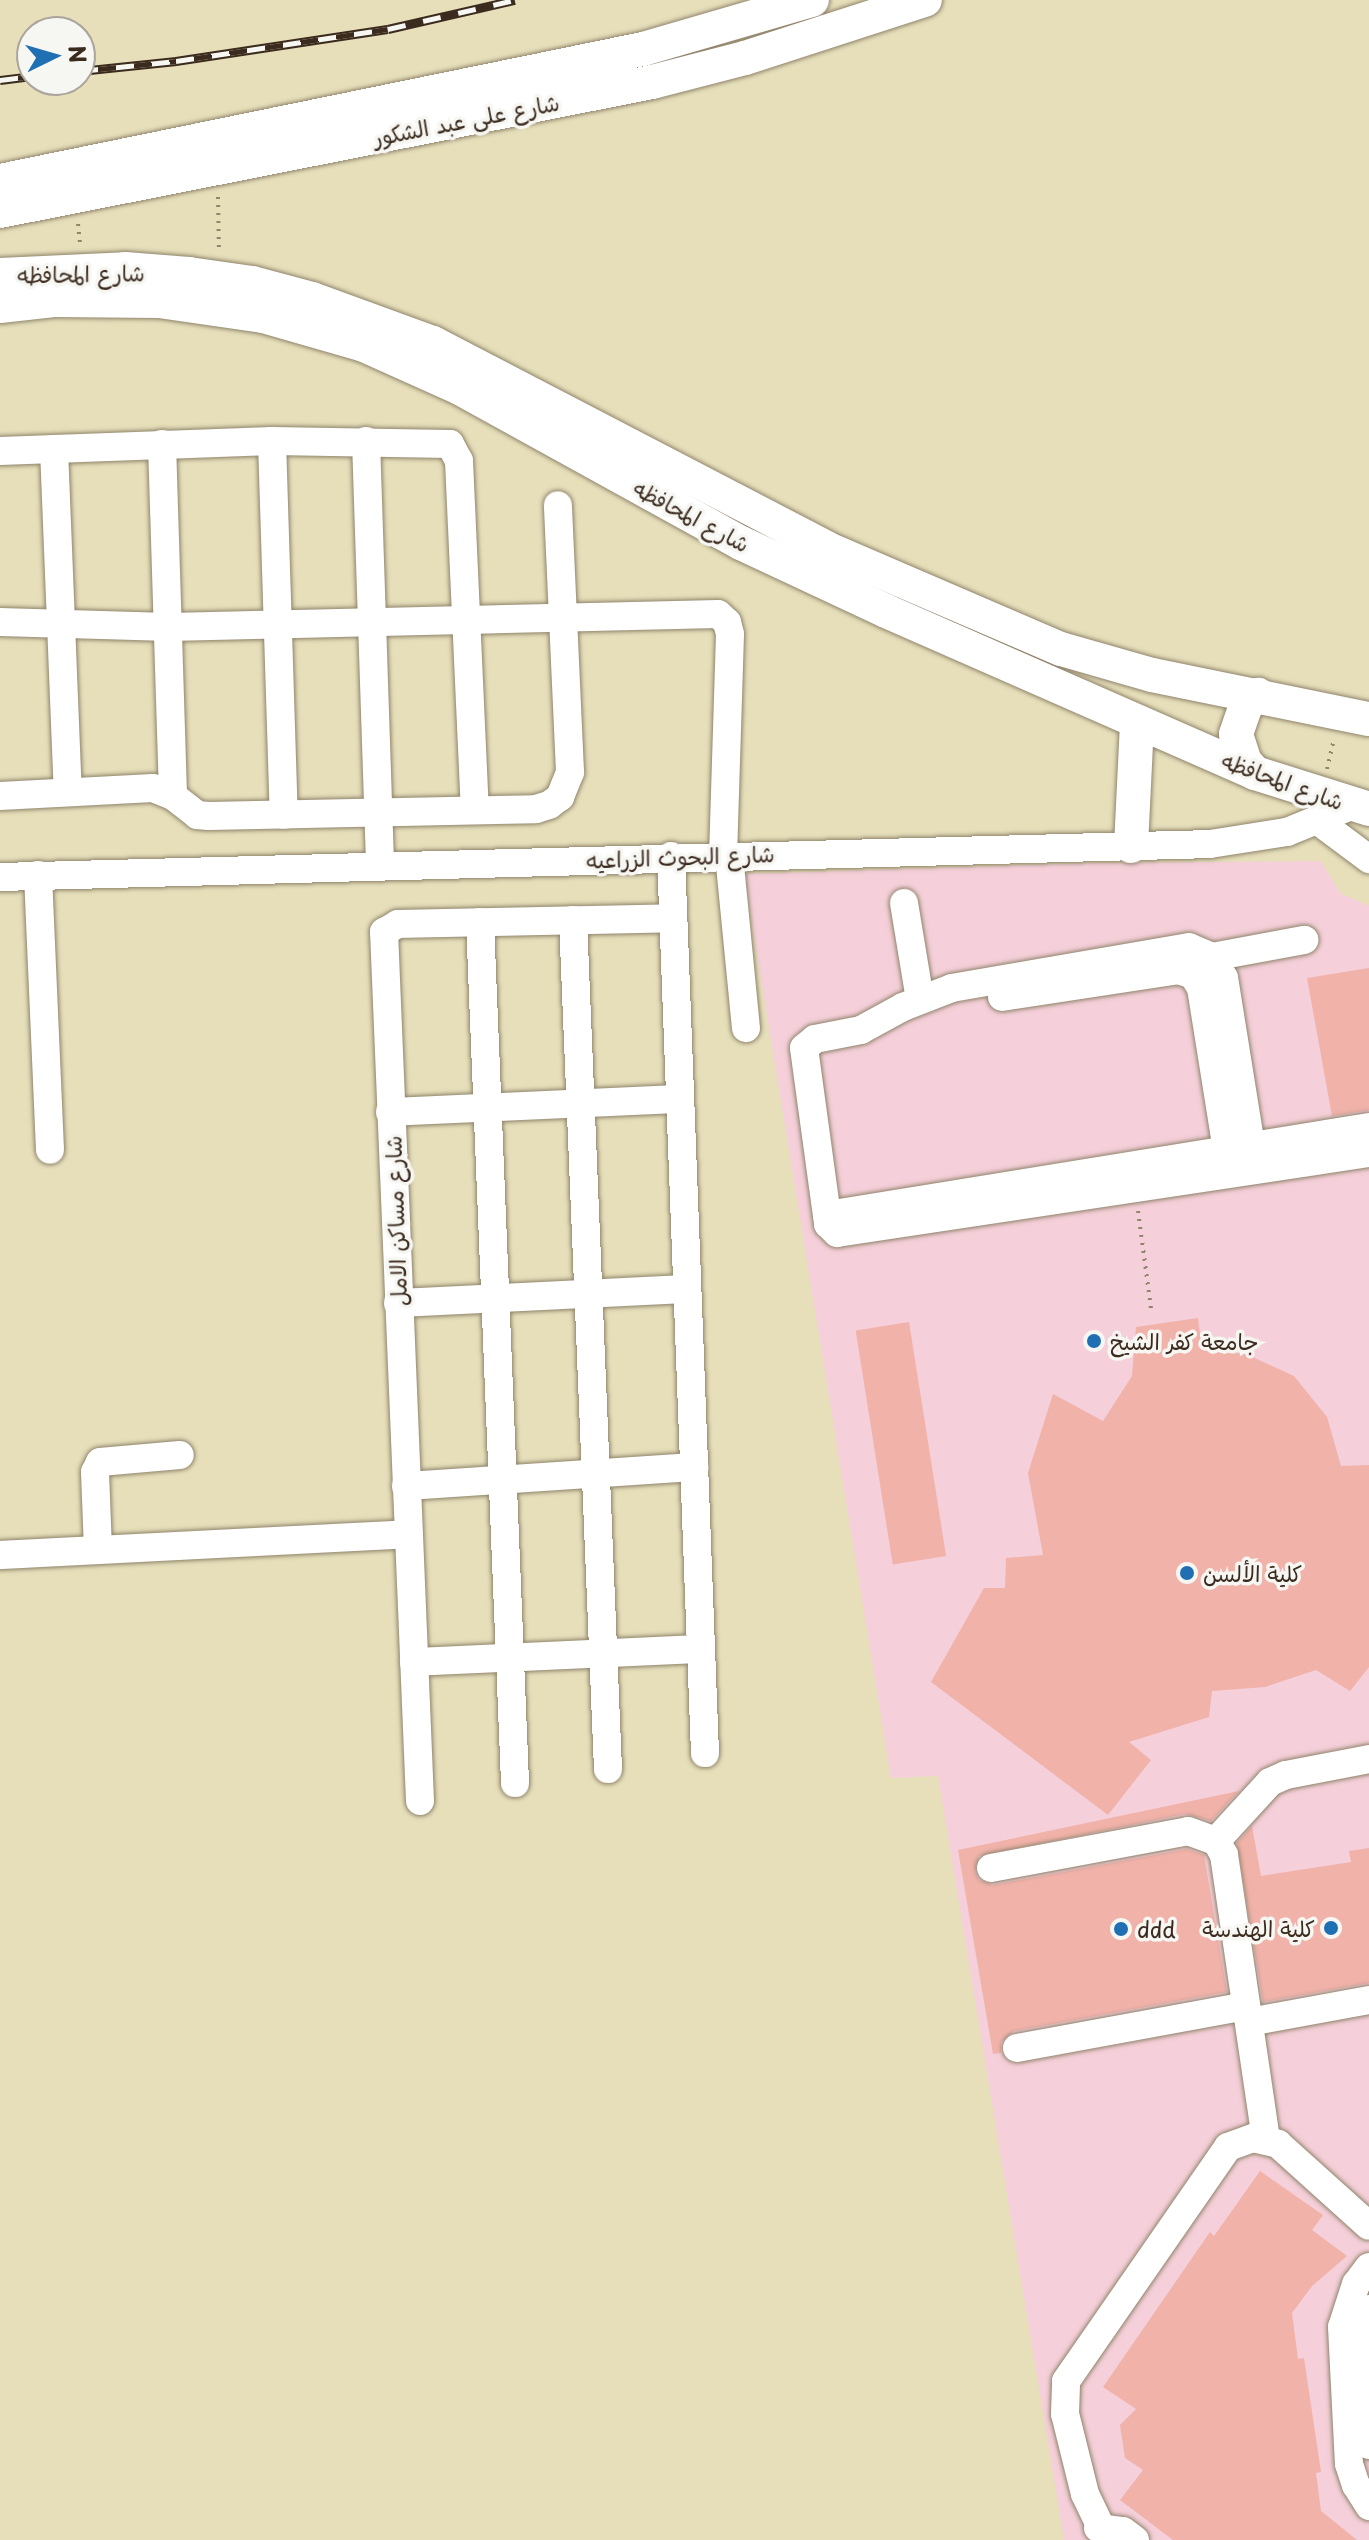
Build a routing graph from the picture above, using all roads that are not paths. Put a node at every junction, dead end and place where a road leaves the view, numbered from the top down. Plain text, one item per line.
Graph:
1 (812, 0) edge
2 (925, 0) edge
3 (0, 181) edge
4 (0, 211) edge
5 (0, 275) edge
6 (0, 306) edge
7 (272, 441) junction
8 (366, 441) junction
9 (162, 444) junction
10 (54, 449) junction
11 (0, 451) edge
12 (558, 505) dead end
13 (563, 616) junction
14 (466, 620) junction
15 (0, 622) edge
16 (372, 622) junction
17 (61, 624) junction
18 (278, 624) junction
19 (169, 627) junction
20 (1258, 695) junction
21 (1355, 716) edge
22 (1137, 723) junction
23 (1255, 773) junction
24 (68, 792) junction
25 (0, 796) edge
26 (173, 796) junction
27 (1361, 807) edge
28 (1319, 808) junction
29 (475, 810) junction
30 (378, 813) junction
31 (284, 815) junction
32 (1131, 846) junction
33 (726, 855) junction
34 (671, 856) junction
35 (1369, 859) edge
36 (380, 865) junction
37 (38, 875) junction
38 (0, 877) edge
39 (904, 903) dead end
40 (673, 918) junction
41 (573, 920) junction
42 (480, 922) junction
43 (1304, 940) dead end
44 (1202, 966) junction
45 (927, 999) junction
46 (746, 1028) dead end
47 (680, 1099) junction
48 (580, 1103) junction
49 (487, 1107) junction
50 (390, 1112) junction
51 (1369, 1127) edge
52 (1239, 1148) junction
53 (50, 1150) dead end
54 (1369, 1153) edge
55 (827, 1215) junction
56 (687, 1289) junction
57 (588, 1294) junction
58 (495, 1298) junction
59 (398, 1303) junction
60 (180, 1455) dead end
61 (694, 1467) junction
62 (595, 1474) junction
63 (502, 1480) junction
64 (406, 1486) junction
65 (408, 1534) junction
66 (98, 1550) junction
67 (0, 1555) edge
68 (701, 1649) junction
69 (603, 1653) junction
70 (510, 1658) junction
71 (414, 1662) junction
72 (705, 1753) dead end
73 (1369, 1759) edge
74 (608, 1769) dead end
75 (515, 1783) dead end
76 (420, 1801) dead end
77 (1216, 1841) junction
78 (991, 1868) dead end
79 (1369, 2000) edge
80 (1247, 2014) junction
81 (1017, 2048) dead end
82 (1266, 2139) junction
83 (1369, 2226) edge
84 (1369, 2267) edge
85 (1369, 2309) edge
86 (1369, 2445) edge
87 (1369, 2506) edge
88 (1103, 2534) edge
89 (1135, 2540) edge

1 - 3 main road, شارع على عبد الشكور
2 - 4 main road, شارع على عبد الشكور
5 - 20 main road, شارع المحافظه
6 - 22 main road, شارع المحافظه
7 - 8 street
7 - 9 street
7 - 18 street
8 - 14 street
8 - 16 street
9 - 10 street
9 - 19 street
10 - 11 street
10 - 17 street
12 - 13 street
13 - 14 street
13 - 29 street
13 - 33 street
14 - 16 street
14 - 29 street
15 - 17 street
16 - 18 street
16 - 30 street
17 - 19 street
17 - 24 street
18 - 19 street
18 - 31 street
19 - 26 street
20 - 21 main road, شارع المحافظه
20 - 23 main road
22 - 23 main road, شارع المحافظه
22 - 32 main road
23 - 28 main road, شارع المحافظه
24 - 25 street
24 - 26 street
26 - 31 street
27 - 28 main road, شارع المحافظه
28 - 32 street, شارع البحوث الزراعيه
28 - 35 street
29 - 30 street
30 - 31 street
30 - 36 street
32 - 33 street, شارع البحوث الزراعيه
33 - 34 street, شارع البحوث الزراعيه
33 - 46 street
34 - 36 street, شارع البحوث الزراعيه
34 - 40 street
36 - 37 street, شارع البحوث الزراعيه
37 - 38 street, شارع البحوث الزراعيه
37 - 53 street
39 - 45 street
40 - 41 street, شارع مساكن الامل
40 - 47 street
41 - 42 street, شارع مساكن الامل
41 - 48 street
42 - 49 street
42 - 50 street, شارع مساكن الامل
43 - 44 street
44 - 45 street
44 - 52 street
45 - 55 street
47 - 48 street
47 - 56 street
48 - 49 street
48 - 57 street
49 - 50 street
49 - 58 street
50 - 59 street, شارع مساكن الامل
51 - 52 street
52 - 55 street
54 - 55 street
56 - 57 street
56 - 61 street
57 - 58 street
57 - 62 street
58 - 59 street
58 - 63 street
59 - 64 street, شارع مساكن الامل
60 - 66 street
61 - 62 street
61 - 68 street
62 - 63 street
62 - 69 street
63 - 64 street
63 - 70 street
64 - 65 street, شارع مساكن الامل
65 - 66 street
65 - 71 street, شارع مساكن الامل
66 - 67 street
68 - 69 street
68 - 72 street
69 - 70 street
69 - 74 street
70 - 71 street
70 - 75 street
71 - 76 street, شارع مساكن الامل
73 - 77 street
77 - 78 street
77 - 80 street
79 - 80 street
80 - 81 street
80 - 82 street
82 - 83 street
82 - 88 street
84 - 87 street
85 - 86 street
88 - 89 street

